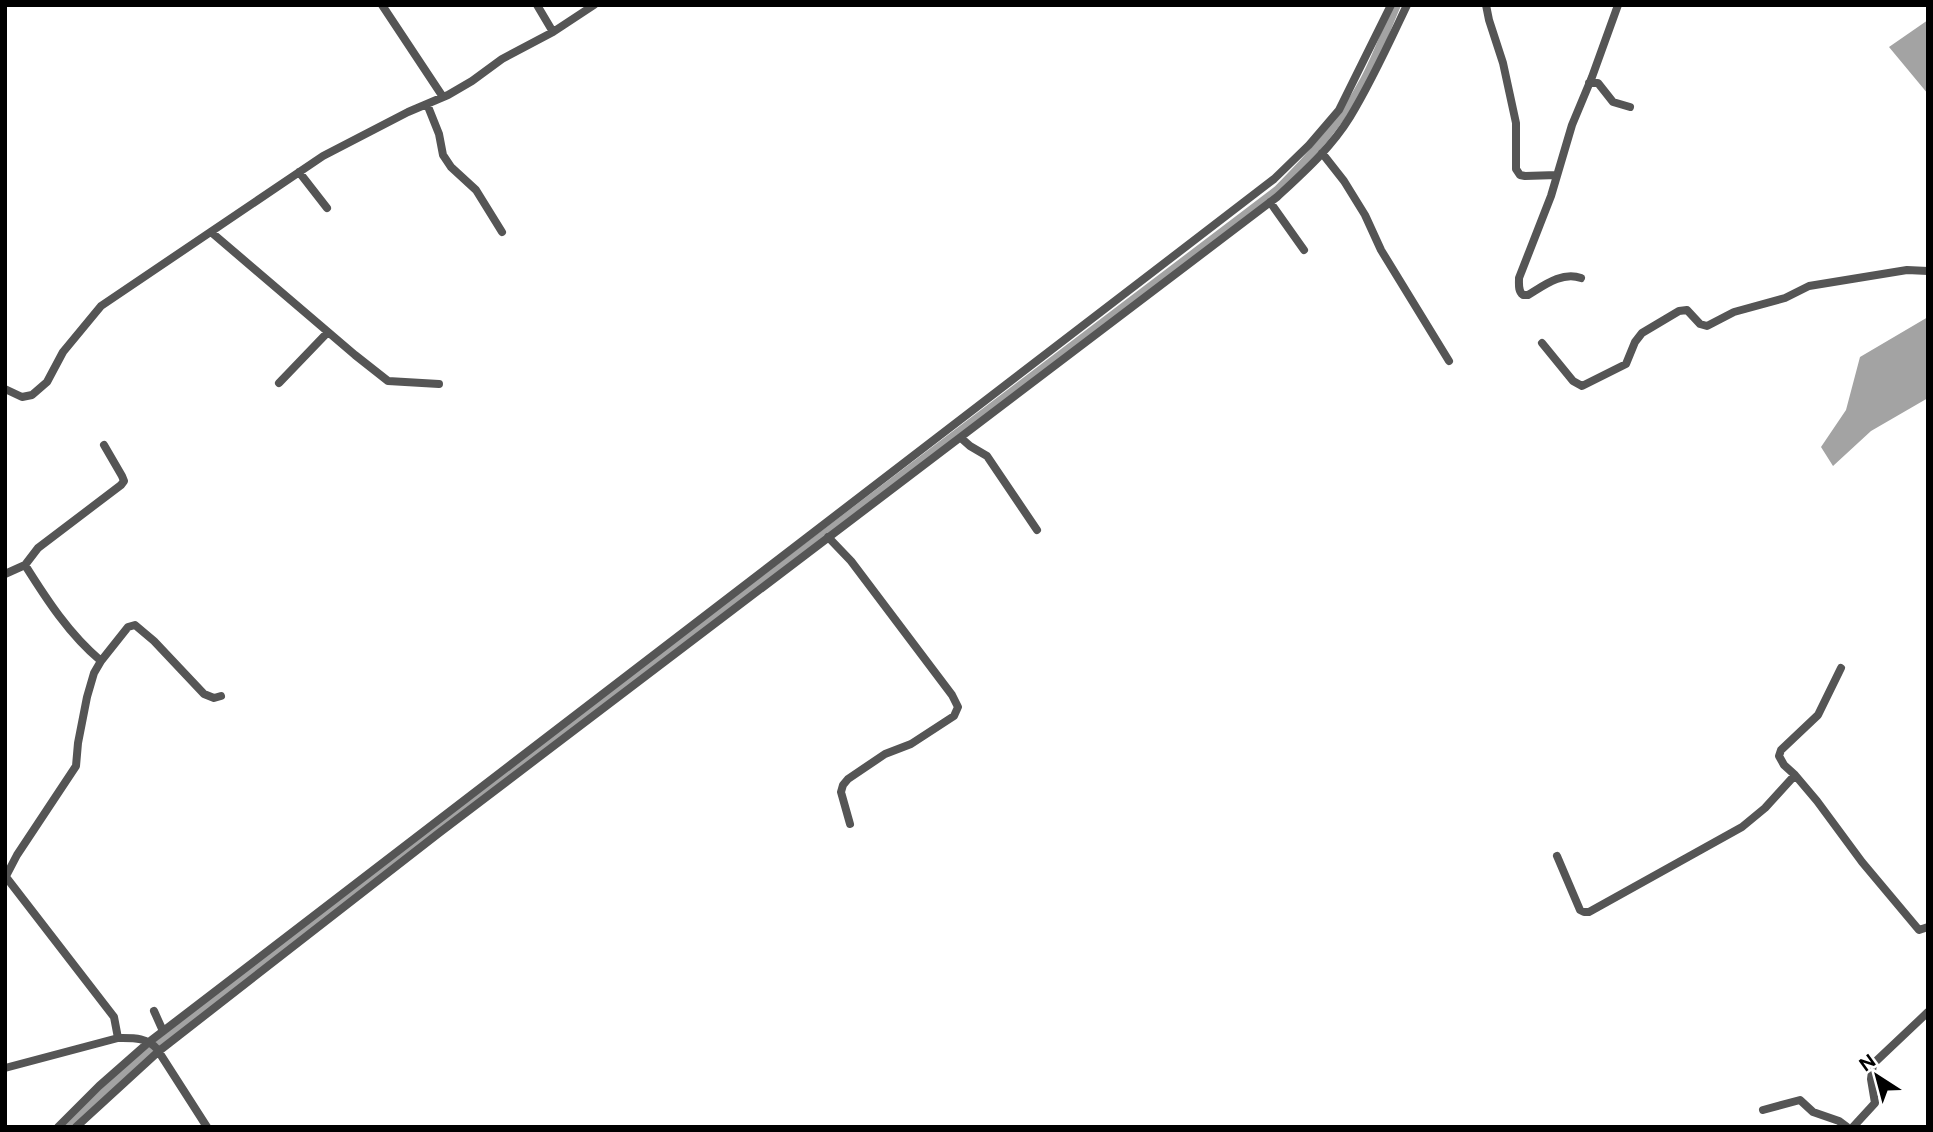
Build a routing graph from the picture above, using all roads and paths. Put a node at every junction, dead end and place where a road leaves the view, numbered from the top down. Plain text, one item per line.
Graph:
1 (382, 5) edge
2 (537, 5) edge
3 (594, 5) edge
4 (1391, 5) edge
5 (1407, 5) edge
6 (1486, 5) edge
7 (1618, 5) edge
8 (553, 32) junction
9 (1590, 83) junction
10 (443, 97) junction
11 (427, 104) junction
12 (1630, 107) dead end
13 (1322, 153) junction
14 (299, 172) junction
15 (1557, 175) junction
16 (1270, 202) junction
17 (327, 208) dead end
18 (211, 232) junction
19 (502, 232) dead end
20 (1304, 250) dead end
21 (1928, 271) edge
22 (1581, 278) dead end
23 (328, 332) junction
24 (1542, 343) dead end
25 (1449, 360) dead end
26 (279, 383) dead end
27 (439, 384) dead end
28 (5, 389) edge
29 (961, 438) junction
30 (104, 445) dead end
31 (1037, 530) dead end
32 (828, 537) junction
33 (25, 565) junction
34 (5, 574) edge
35 (101, 661) junction
36 (1841, 668) dead end
37 (221, 696) dead end
38 (1795, 775) junction
39 (850, 824) dead end
40 (1557, 856) dead end
41 (6, 878) edge
42 (1928, 927) edge
43 (153, 1011) dead end
44 (1928, 1012) edge
45 (163, 1031) junction
46 (118, 1038) junction
47 (155, 1047) junction
48 (5, 1068) edge
49 (1763, 1110) dead end
50 (1846, 1125) edge
51 (58, 1127) edge
52 (76, 1127) edge
53 (207, 1127) edge

1 - 10 street
2 - 8 street
3 - 8 street
4 - 45 street
5 - 13 street
6 - 15 street
7 - 9 street
8 - 10 street
9 - 12 street
9 - 15 street
10 - 11 street
11 - 14 street
11 - 19 street
13 - 16 street
13 - 25 street
14 - 17 street
14 - 18 street
15 - 22 street
16 - 20 street
16 - 29 street
18 - 23 street
18 - 28 street
21 - 24 street
23 - 26 street
23 - 27 street
29 - 31 street
29 - 32 street
30 - 33 street
32 - 39 street
32 - 47 street
33 - 34 street
33 - 35 street
35 - 37 street
35 - 41 street
36 - 38 street
38 - 40 street
38 - 42 street
41 - 46 street
43 - 45 street
44 - 50 street
45 - 47 street
46 - 47 street
46 - 48 street
47 - 51 street
47 - 52 street
47 - 53 street
49 - 50 street

